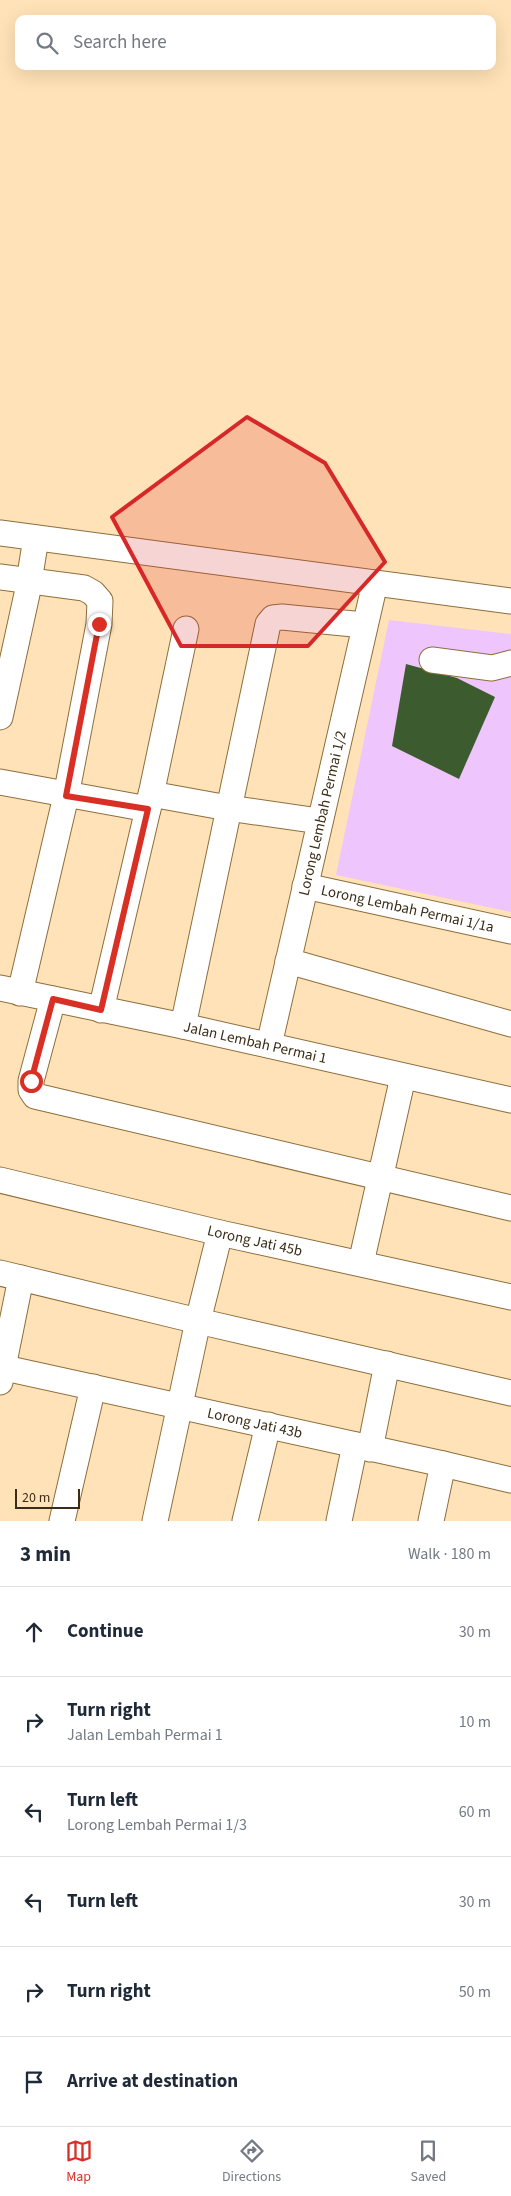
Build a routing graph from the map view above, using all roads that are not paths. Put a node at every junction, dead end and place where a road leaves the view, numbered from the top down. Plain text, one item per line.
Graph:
1 (0, 533) edge
2 (36, 538) junction
3 (0, 577) edge
4 (28, 581) junction
5 (374, 583) junction
6 (511, 601) edge
7 (364, 625) junction
8 (186, 629) dead end
9 (432, 660) dead end
10 (511, 663) edge
11 (0, 717) edge
12 (0, 782) edge
13 (66, 796) junction
14 (150, 802) junction
15 (228, 808) junction
16 (319, 820) junction
17 (304, 886) junction
18 (511, 931) edge
19 (288, 961) junction
20 (10, 991) edge
21 (53, 999) junction
22 (101, 1010) junction
23 (511, 1024) edge
24 (183, 1026) junction
25 (269, 1045) junction
26 (403, 1077) junction
27 (511, 1100) edge
28 (379, 1177) junction
29 (0, 1180) edge
30 (511, 1208) edge
31 (220, 1233) junction
32 (361, 1263) junction
33 (10, 1275) edge
34 (511, 1297) edge
35 (198, 1321) junction
36 (386, 1364) junction
37 (1, 1372) edge
38 (94, 1387) junction
39 (511, 1393) edge
40 (181, 1407) junction
41 (268, 1425) junction
42 (362, 1447) junction
43 (443, 1464) junction
44 (511, 1480) edge
45 (62, 1521) edge
46 (155, 1521) edge
47 (245, 1521) edge
48 (339, 1521) edge
49 (431, 1521) edge

1 - 2 street
2 - 4 street
2 - 5 street
3 - 4 street
4 - 11 street
4 - 13 street
5 - 6 street
5 - 7 street, Lorong Lembah Permai 1/2
7 - 15 street
7 - 16 street, Lorong Lembah Permai 1/2
8 - 14 street
9 - 10 street
12 - 13 street
13 - 14 street
13 - 20 street
14 - 15 street
14 - 22 street
15 - 16 street
15 - 24 street
16 - 17 street, Lorong Lembah Permai 1/2
17 - 18 street, Lorong Lembah Permai 1/1a
17 - 19 street, Lorong Lembah Permai 1/2
19 - 23 street
19 - 25 street, Lorong Lembah Permai 1/2
20 - 21 street, Jalan Lembah Permai 1
21 - 22 street, Jalan Lembah Permai 1
21 - 28 street
22 - 24 street, Jalan Lembah Permai 1
24 - 25 street, Jalan Lembah Permai 1
25 - 26 street, Jalan Lembah Permai 1
26 - 27 street, Jalan Lembah Permai 1
26 - 28 street
28 - 30 street
28 - 32 street
29 - 31 street, Lorong Jati 45b
31 - 32 street, Lorong Jati 45b
31 - 35 street
32 - 34 street, Lorong Jati 45b
33 - 35 street
33 - 37 street
35 - 36 street
35 - 40 street
36 - 39 street
36 - 42 street
37 - 38 street, Lorong Jati 43b
38 - 40 street, Lorong Jati 43b
38 - 45 street
40 - 41 street, Lorong Jati 43b
40 - 46 street
41 - 42 street, Lorong Jati 43b
41 - 47 street
42 - 43 street, Lorong Jati 43b
42 - 48 street
43 - 44 street, Lorong Jati 43b
43 - 49 street

